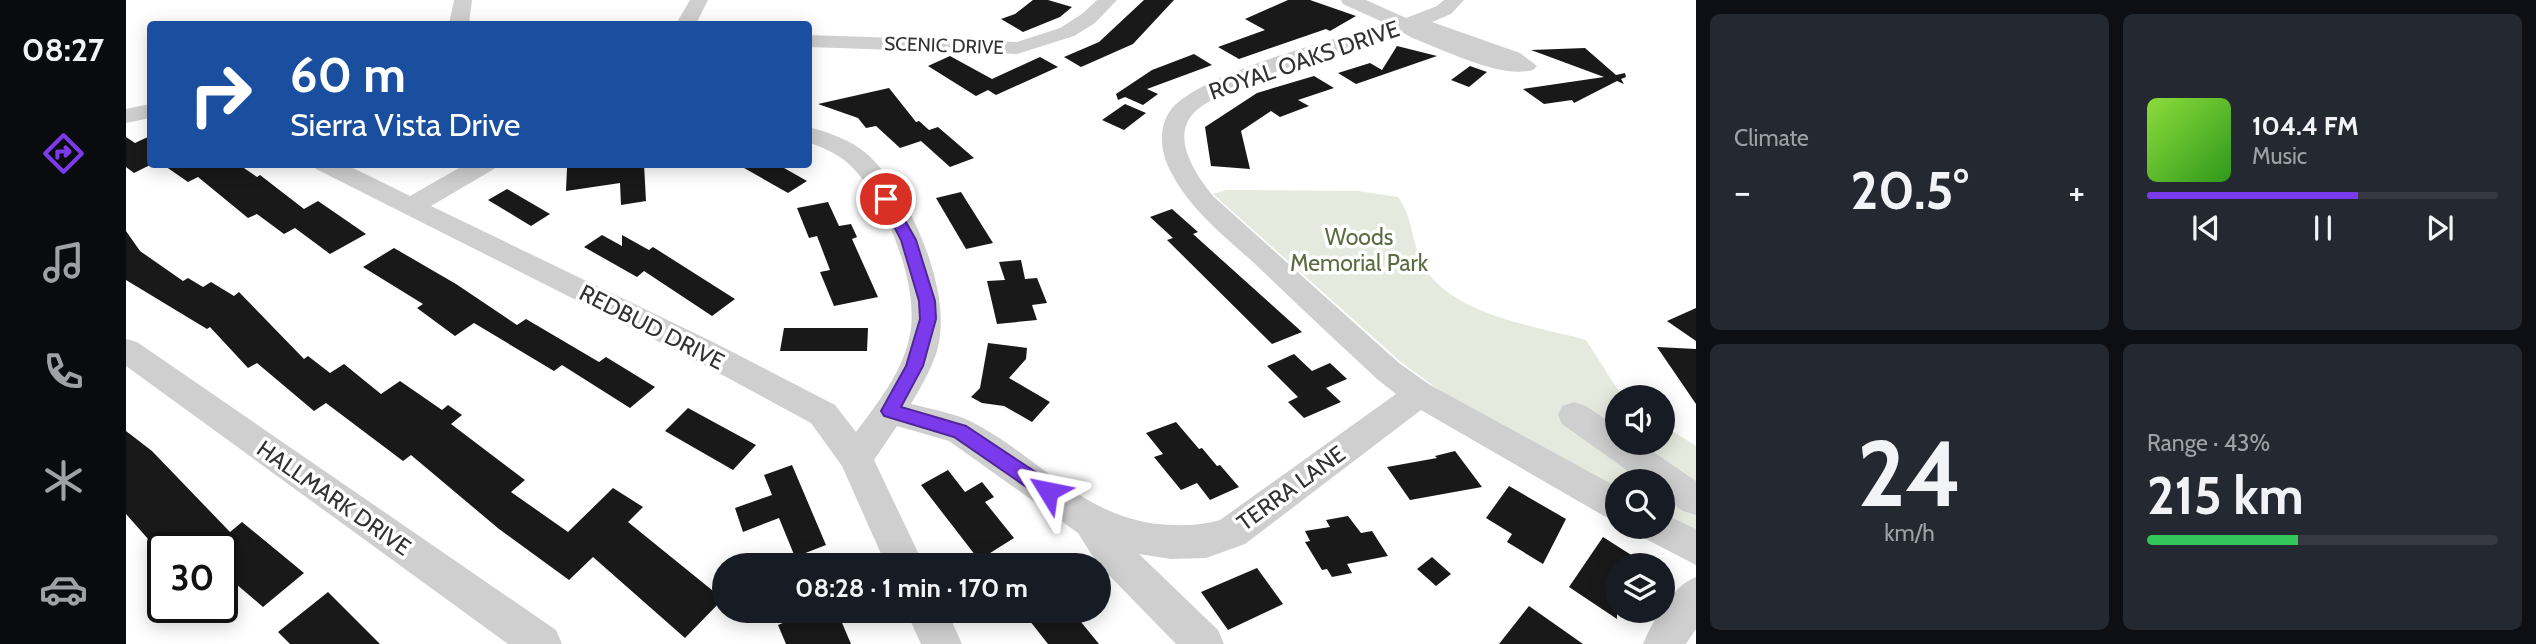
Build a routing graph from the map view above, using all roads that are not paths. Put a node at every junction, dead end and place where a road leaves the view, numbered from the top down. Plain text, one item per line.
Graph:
1 (463, 0) edge
2 (699, 0) edge
3 (1108, 0) edge
4 (1350, 0) edge
5 (1455, 0) edge
6 (460, 21) edge
7 (688, 21) edge
8 (1406, 25) junction
9 (812, 41) edge
10 (147, 112) edge
11 (126, 116) edge
12 (812, 136) edge
13 (334, 168) edge
14 (478, 168) edge
15 (411, 206) junction
16 (126, 351) edge
17 (1419, 394) junction
18 (890, 411) junction
19 (1574, 415) dead end
20 (856, 458) junction
21 (1605, 498) edge
22 (1696, 500) edge
23 (1091, 522) junction
24 (1675, 537) edge
25 (1696, 548) edge
26 (900, 553) edge
27 (1696, 595) edge
28 (932, 623) edge
29 (542, 644) edge
30 (942, 644) edge
31 (1204, 644) edge
32 (1663, 644) edge

1 - 6 street
2 - 7 street
3 - 9 street, SCENIC DRIVE
4 - 8 street
5 - 8 street, ROYAL OAKS DRIVE
8 - 8 street
8 - 17 street, ROYAL OAKS DRIVE
10 - 11 street
12 - 18 street
13 - 15 street, REDBUD DRIVE
14 - 15 street
15 - 20 street, REDBUD DRIVE
16 - 29 street, HALLMARK DRIVE
17 - 21 street, ROYAL OAKS DRIVE
17 - 23 street, TERRA LANE
18 - 20 street
18 - 23 street, TERRA LANE
19 - 22 street
20 - 26 street, REDBUD DRIVE
23 - 31 street
24 - 25 street
27 - 32 street
28 - 30 street

